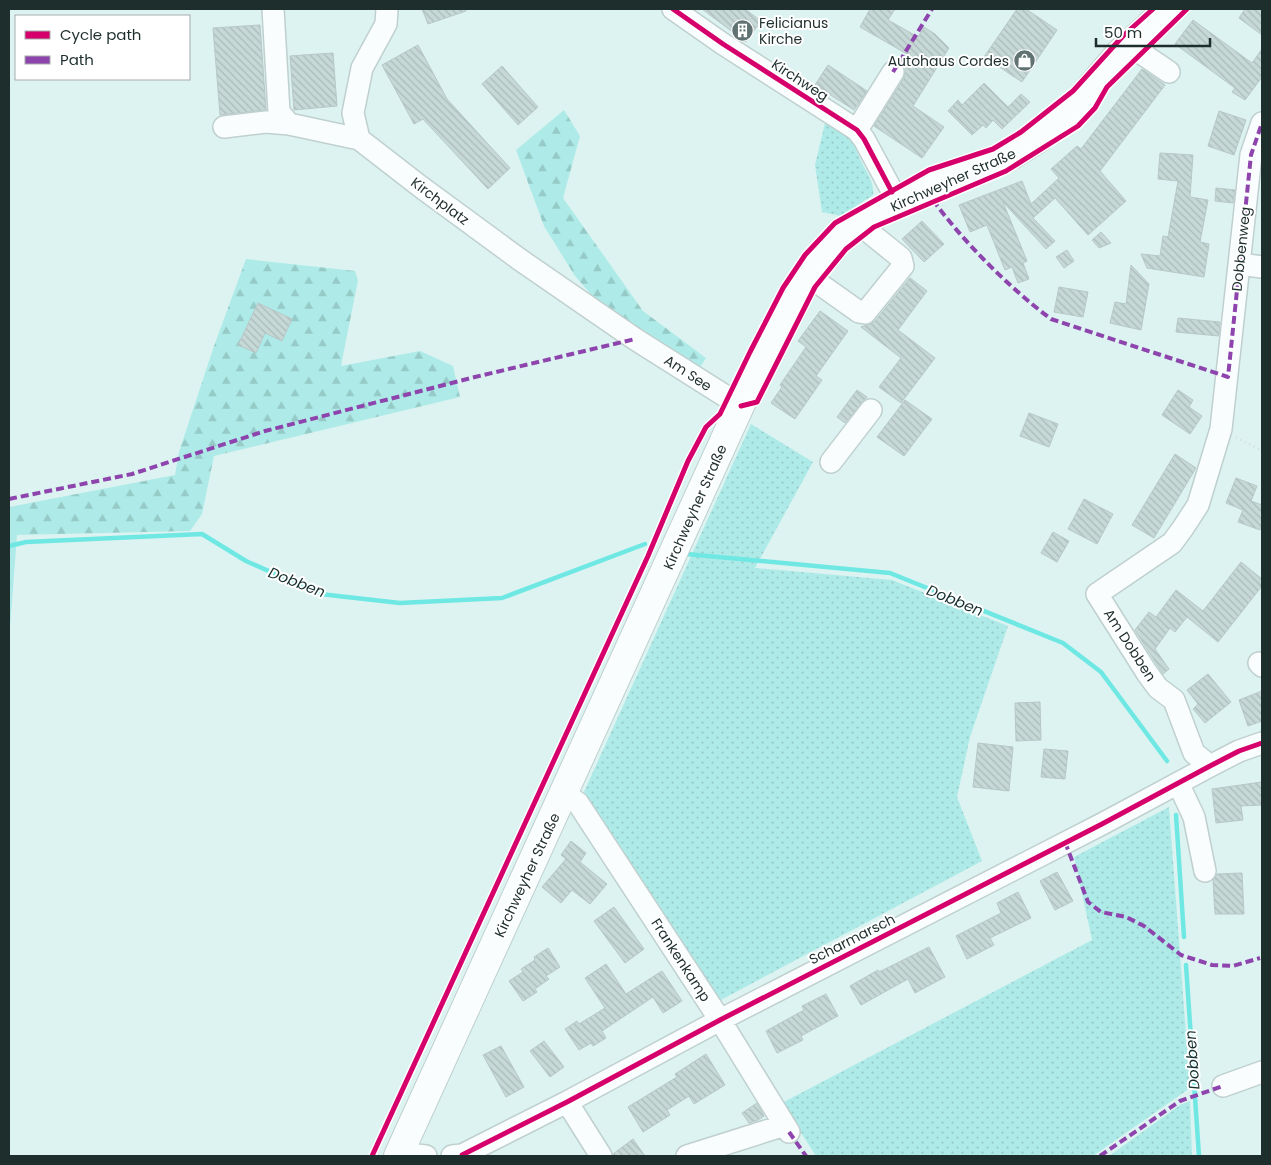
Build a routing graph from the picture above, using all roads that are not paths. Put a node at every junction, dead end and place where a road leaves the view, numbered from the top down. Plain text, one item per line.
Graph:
1 (273, 9) edge
2 (387, 9) edge
3 (673, 9) edge
4 (1168, 9) edge
5 (1132, 42) junction
6 (893, 72) dead end
7 (1169, 72) dead end
8 (1262, 123) edge
9 (289, 124) junction
10 (224, 127) dead end
11 (857, 130) junction
12 (359, 139) junction
13 (898, 202) junction
14 (860, 224) junction
15 (1240, 264) junction
16 (1262, 267) edge
17 (807, 275) junction
18 (635, 339) joint
19 (1228, 377) joint
20 (740, 406) junction
21 (871, 410) dead end
22 (831, 462) dead end
23 (1262, 743) edge
24 (1210, 766) junction
25 (1178, 783) junction
26 (565, 794) junction
27 (1205, 871) dead end
28 (720, 1020) junction
29 (1262, 1072) edge
30 (1223, 1086) dead end
31 (567, 1102) junction
32 (409, 1153) edge
33 (452, 1156) edge
34 (601, 1156) edge
35 (687, 1156) edge

1 - 9 street
2 - 12 street
3 - 11 street, Kirchweg
4 - 5 main road, Kirchweyher Straße
5 - 7 street
5 - 13 main road, Kirchweyher Straße
6 - 11 street
8 - 15 street, Dobbenweg
9 - 10 street
9 - 12 street
11 - 13 street, Kirchweg
12 - 18 street, Kirchplatz
13 - 14 main road, Kirchweyher Straße
14 - 17 main road, Kirchweyher Straße
14 - 17 street
15 - 16 street
15 - 19 street, Dobbenweg
17 - 20 main road, Kirchweyher Straße
18 - 20 street, Am See
19 - 24 street, Am Dobben
20 - 26 main road, Kirchweyher Straße
21 - 22 street
23 - 24 street, Scharmarsch
24 - 25 street, Scharmarsch
25 - 27 street
25 - 28 street, Scharmarsch
26 - 28 street, Frankenkamp
26 - 32 main road, Kirchweyher Straße
28 - 31 street, Scharmarsch
28 - 35 street, Frankenkamp
29 - 30 street
31 - 33 street, Scharmarsch
31 - 34 street

